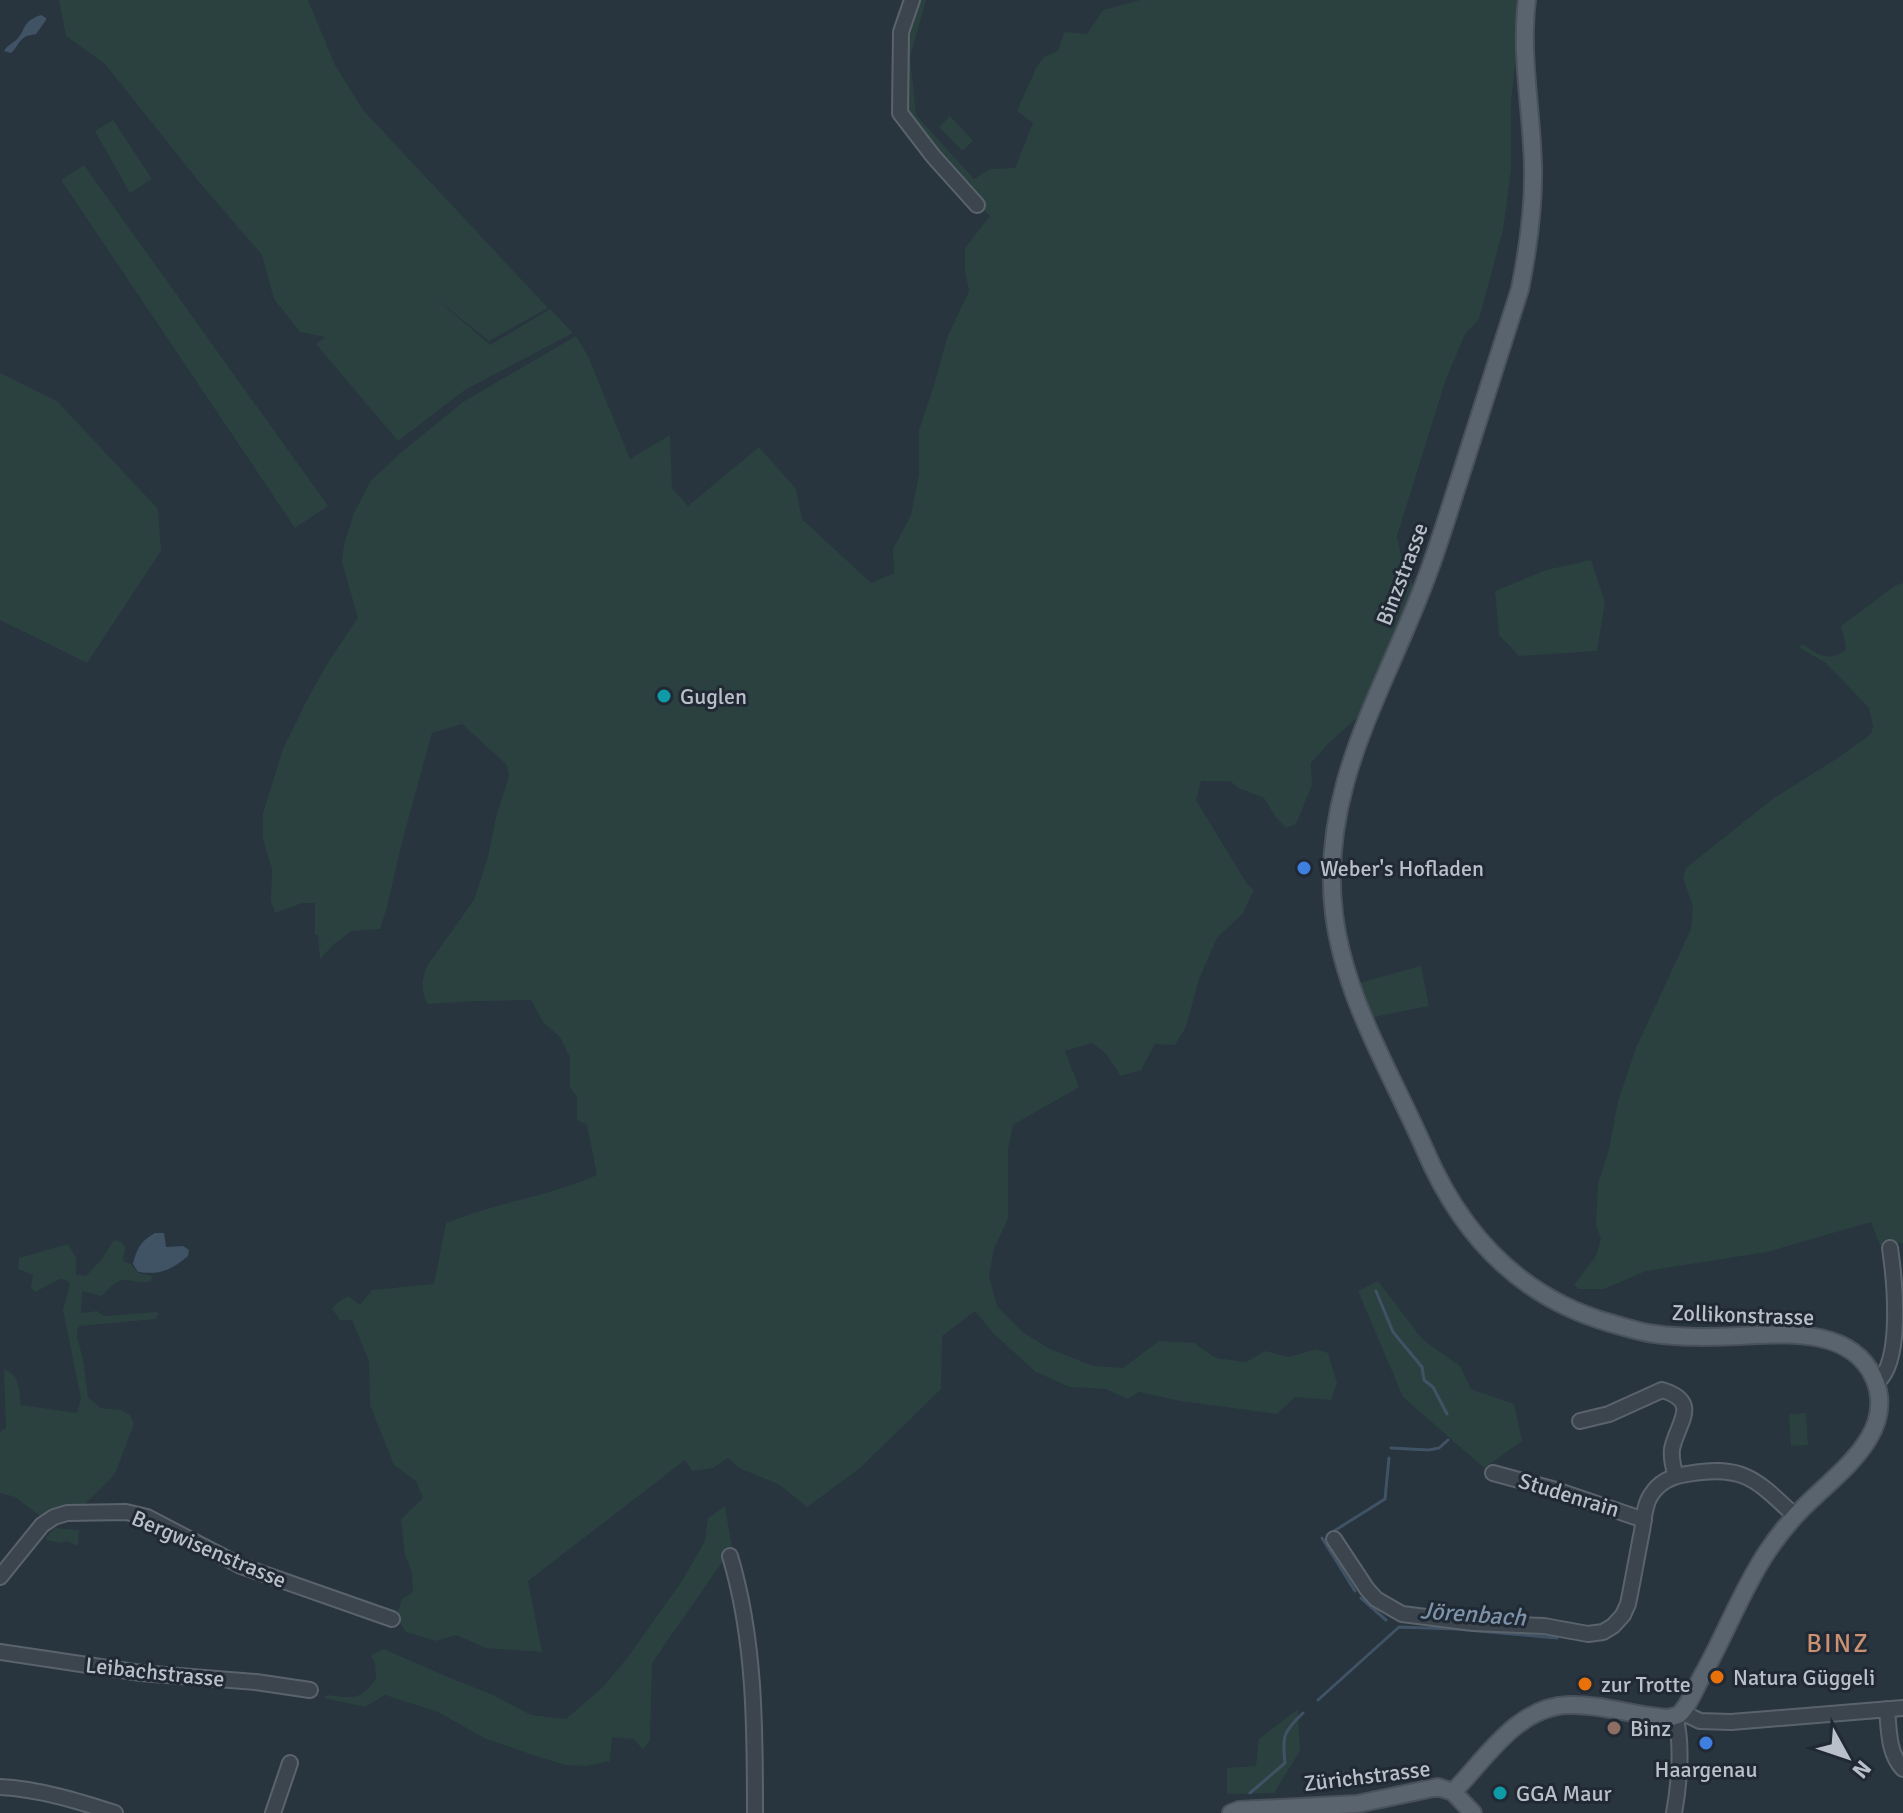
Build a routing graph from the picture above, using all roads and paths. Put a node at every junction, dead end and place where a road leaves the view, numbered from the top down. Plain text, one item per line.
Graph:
1 (912, 0) edge
2 (1527, 0) edge
3 (977, 205) dead end
4 (1424, 1147) joint
5 (1890, 1248) dead end
6 (1876, 1383) junction
7 (1580, 1421) dead end
8 (1493, 1473) dead end
9 (1676, 1476) junction
10 (1795, 1516) junction
11 (1644, 1520) junction
12 (1334, 1539) dead end
13 (730, 1556) dead end
14 (0, 1577) edge
15 (392, 1619) dead end
16 (0, 1652) edge
17 (310, 1690) dead end
18 (1903, 1708) edge
19 (1887, 1709) junction
20 (1678, 1714) junction
21 (290, 1763) dead end
22 (1903, 1769) edge
23 (0, 1787) edge
24 (1453, 1792) junction
25 (115, 1813) edge
26 (273, 1813) edge
27 (755, 1813) edge
28 (1231, 1813) edge
29 (1473, 1813) edge
30 (1674, 1813) edge

1 - 3 street
2 - 4 main road, Binzstrasse
4 - 6 main road, Zollikonstrasse
5 - 6 street
6 - 10 main road
7 - 9 street
8 - 11 street, Studenrain
9 - 10 street
9 - 11 street
10 - 20 main road
11 - 12 street
13 - 27 street
14 - 15 street, Bergwisenstrasse
16 - 17 street, Leibachstrasse
18 - 19 street, Zürichstrasse
19 - 20 street, Zürichstrasse
19 - 22 street
20 - 24 main road, Zürichstrasse
20 - 30 street
21 - 26 street
23 - 25 street
24 - 28 main road, Zürichstrasse
24 - 29 main road

